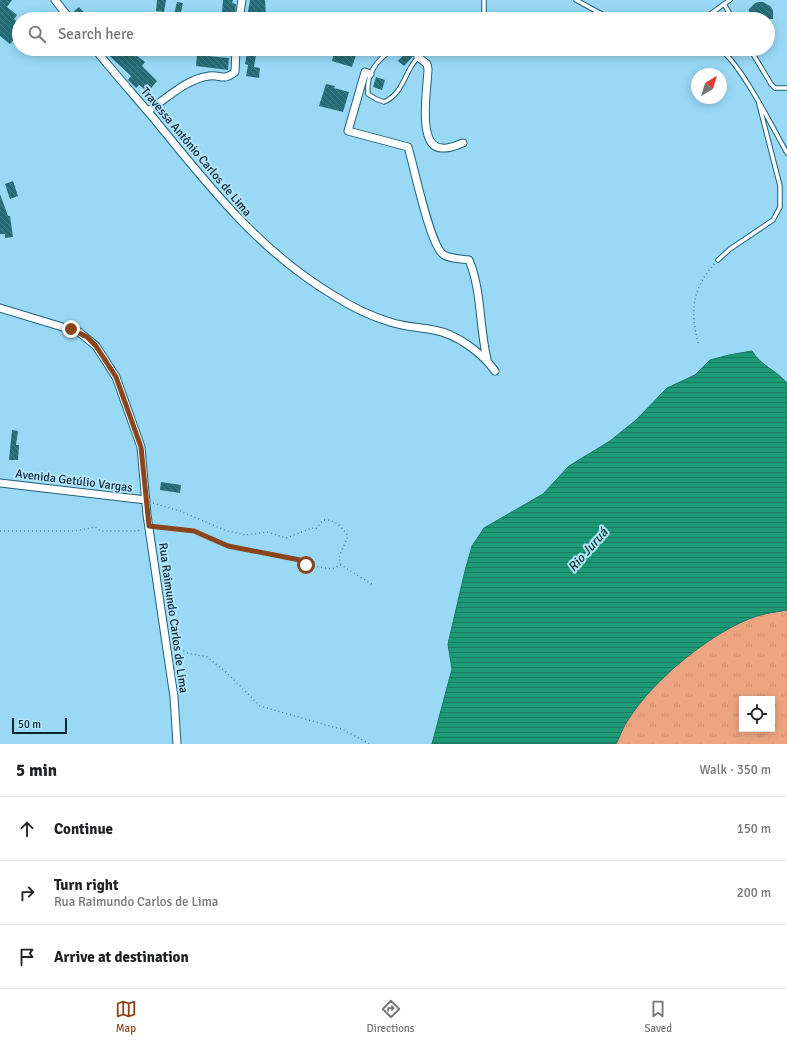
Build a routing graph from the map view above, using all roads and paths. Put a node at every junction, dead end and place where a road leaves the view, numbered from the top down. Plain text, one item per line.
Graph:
1 (55, 0) edge
2 (242, 0) edge
3 (484, 0) edge
4 (576, 0) edge
5 (730, 0) edge
6 (724, 4) junction
7 (64, 12) edge
8 (240, 12) edge
9 (484, 12) edge
10 (599, 12) edge
11 (713, 12) edge
12 (729, 12) edge
13 (100, 56) edge
14 (236, 56) edge
15 (383, 56) edge
16 (727, 56) edge
17 (754, 56) edge
18 (418, 57) joint
19 (370, 74) junction
20 (787, 88) edge
21 (759, 104) junction
22 (148, 111) junction
23 (463, 143) dead end
24 (787, 153) edge
25 (718, 260) joint
26 (0, 308) edge
27 (698, 343) dead end
28 (487, 360) junction
29 (496, 371) dead end
30 (0, 483) edge
31 (146, 500) junction
32 (149, 526) junction
33 (0, 531) edge
34 (341, 565) junction
35 (373, 585) dead end
36 (167, 650) junction
37 (177, 744) edge
38 (370, 744) edge

1 - 7 street
2 - 8 street
3 - 9 lane
4 - 10 lane
5 - 6 lane
6 - 11 lane
6 - 12 lane
13 - 22 street, Travessa Antônio Carlos de Lima
14 - 22 street
15 - 19 lane
16 - 21 lane
17 - 20 lane
18 - 19 lane
18 - 23 street
19 - 28 street
21 - 24 lane
21 - 25 lane
22 - 28 street, Travessa Antônio Carlos de Lima
25 - 27 path
26 - 31 street, Rua Raimundo Carlos de Lima
28 - 29 street, Travessa Antônio Carlos de Lima
30 - 31 street, Avenida Getúlio Vargas
31 - 32 street, Rua Raimundo Carlos de Lima
31 - 34 path
32 - 33 path
32 - 34 path
32 - 36 street, Rua Raimundo Carlos de Lima
34 - 35 path
36 - 37 street, Rua Raimundo Carlos de Lima
36 - 38 path

